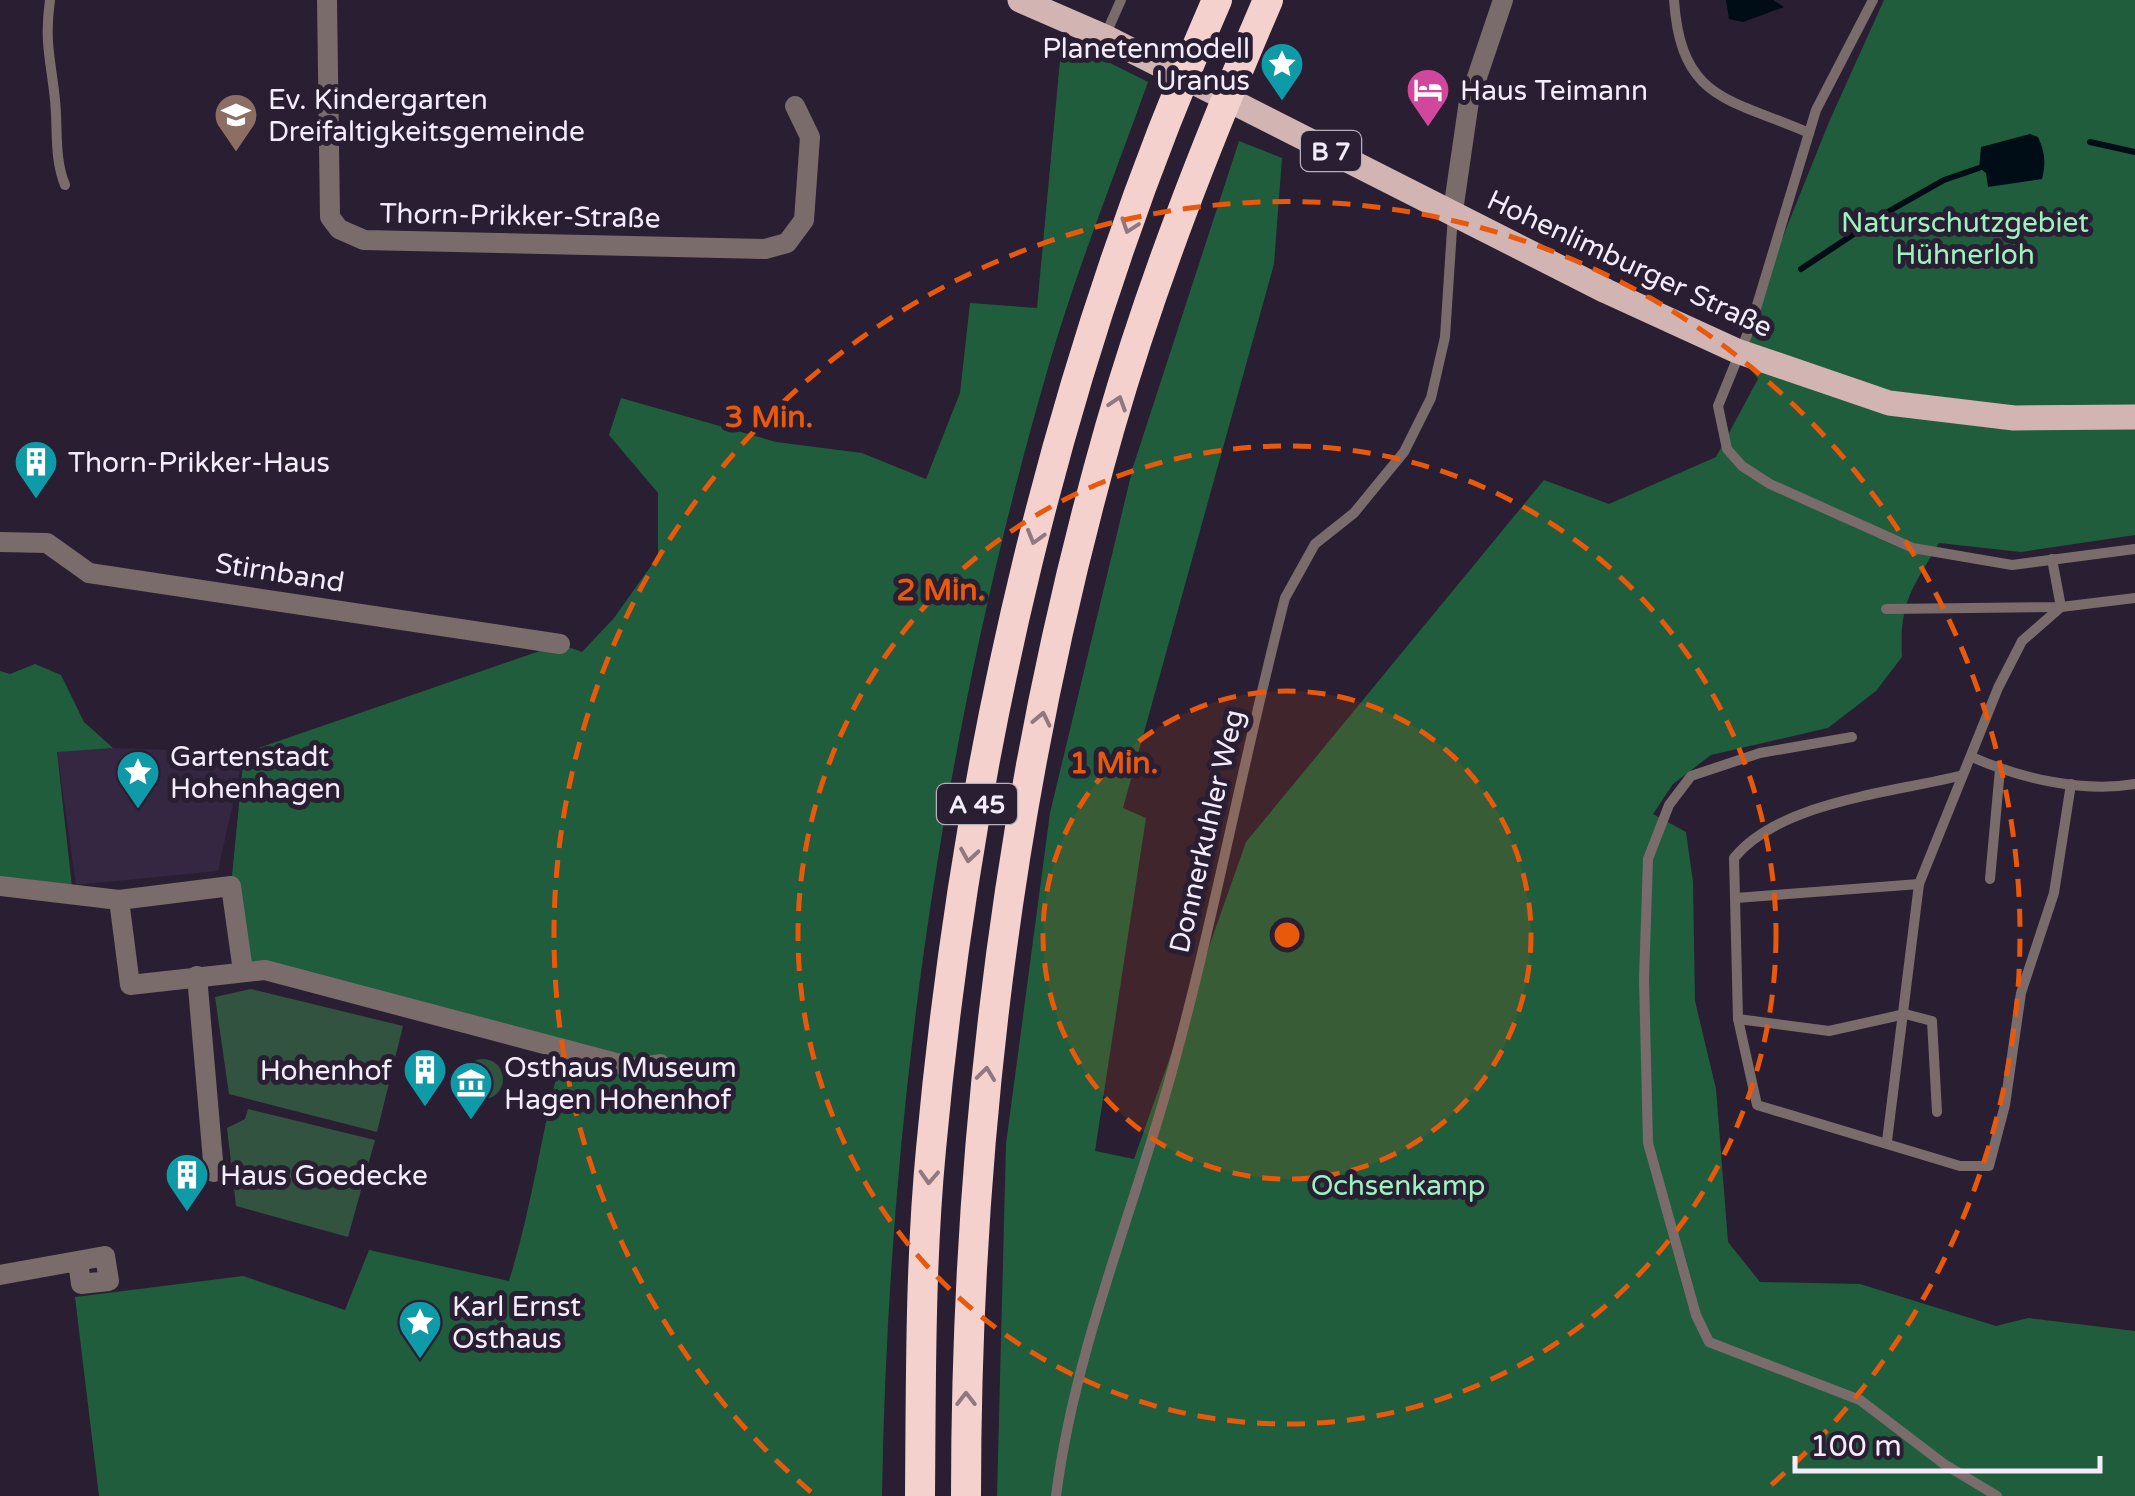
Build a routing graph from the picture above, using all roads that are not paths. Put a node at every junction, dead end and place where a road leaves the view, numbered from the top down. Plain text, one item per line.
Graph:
1 (50, 0) edge
2 (327, 0) edge
3 (1020, 0) edge
4 (1120, 0) edge
5 (1217, 0) edge
6 (1268, 0) edge
7 (1503, 0) edge
8 (1674, 0) edge
9 (1873, 0) edge
10 (1105, 37) junction
11 (795, 106) dead end
12 (1809, 132) junction
13 (65, 185) dead end
14 (1453, 211) junction
15 (1737, 351) junction
16 (2135, 417) edge
17 (0, 542) edge
18 (2135, 549) edge
19 (2052, 559) junction
20 (2135, 598) edge
21 (2061, 607) junction
22 (1886, 609) dead end
23 (560, 644) dead end
24 (1852, 737) dead end
25 (1972, 756) junction
26 (2000, 769) junction
27 (1959, 776) junction
28 (2071, 784) junction
29 (2135, 784) edge
30 (1990, 878) dead end
31 (1919, 884) junction
32 (0, 886) edge
33 (1736, 898) junction
34 (119, 900) junction
35 (243, 971) junction
36 (197, 976) junction
37 (1905, 1014) junction
38 (1738, 1020) junction
39 (660, 1064) dead end
40 (1937, 1112) dead end
41 (1887, 1141) junction
42 (214, 1172) dead end
43 (78, 1261) dead end
44 (0, 1275) edge
45 (920, 1496) edge
46 (966, 1496) edge
47 (1056, 1496) edge
48 (1998, 1496) edge

1 - 13 lane
2 - 11 street, Thorn-Prikker-Straße
3 - 10 main road, B 7
4 - 10 lane
5 -> 45 highway, A 45
46 -> 6 highway, A 45
7 - 14 street
8 - 12 lane
9 - 12 lane
10 - 14 main road, B 7
12 - 15 lane
14 - 15 main road, Hohenlimburger Straße / B 7
14 - 47 lane, Donnerkuhler Weg
15 - 16 main road, Hohenlimburger Straße / B 7
15 - 19 lane
17 - 23 street, Stirnband
18 - 19 lane
19 - 21 lane
20 - 21 lane
21 - 22 lane
21 - 25 lane
24 - 48 lane
25 - 26 lane
25 - 27 lane
26 - 28 lane
26 - 30 lane
27 - 31 lane
27 - 33 lane
28 - 29 lane
28 - 41 lane
31 - 33 lane
31 - 37 lane
32 - 34 street
33 - 38 lane
34 - 35 street
34 - 36 street
35 - 36 street
35 - 39 street
36 - 42 street
37 - 38 lane
37 - 40 lane
37 - 41 lane
38 - 41 lane
43 - 44 street

